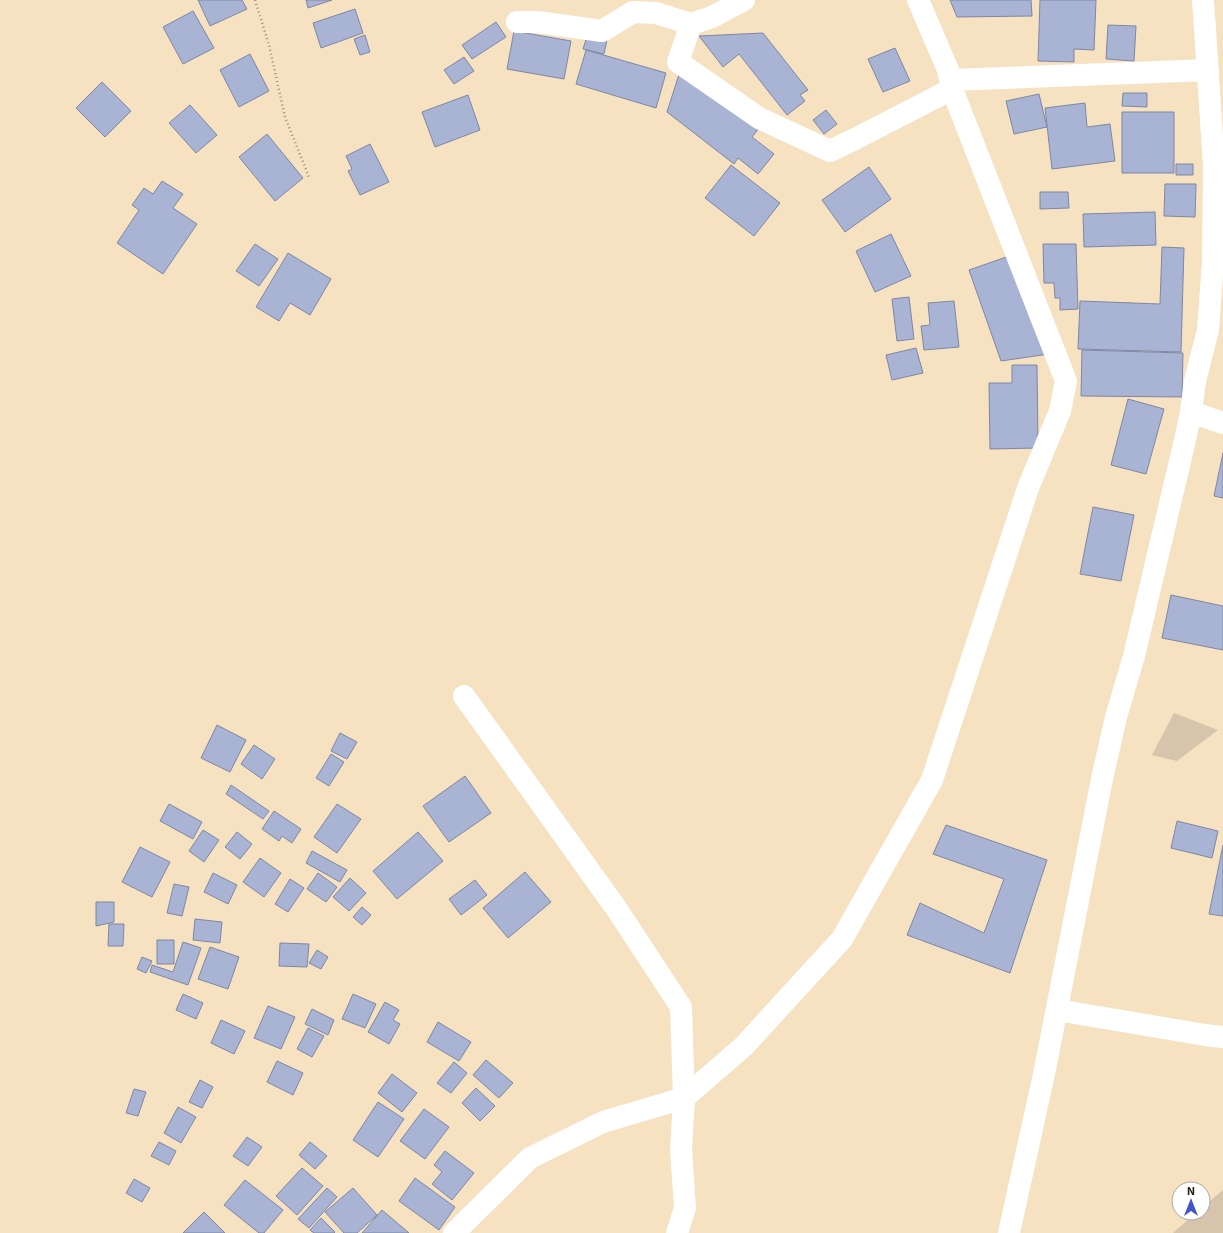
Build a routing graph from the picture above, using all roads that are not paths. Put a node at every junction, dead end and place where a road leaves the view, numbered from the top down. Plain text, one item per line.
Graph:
1 (744, 0) edge
2 (918, 0) edge
3 (1203, 0) edge
4 (517, 22) dead end
5 (691, 24) junction
6 (1208, 70) junction
7 (951, 84) junction
8 (1191, 412) junction
9 (1223, 423) edge
10 (464, 696) dead end
11 (1057, 1010) junction
12 (1223, 1037) edge
13 (684, 1098) junction
14 (454, 1233) edge
15 (677, 1233) edge
16 (1009, 1233) edge

1 - 5 street
2 - 7 street
3 - 6 street
4 - 5 street
5 - 7 street
6 - 7 street
6 - 8 street
7 - 13 street
8 - 9 street
8 - 11 street
10 - 13 street
11 - 12 street
11 - 16 street
13 - 14 street
13 - 15 street

